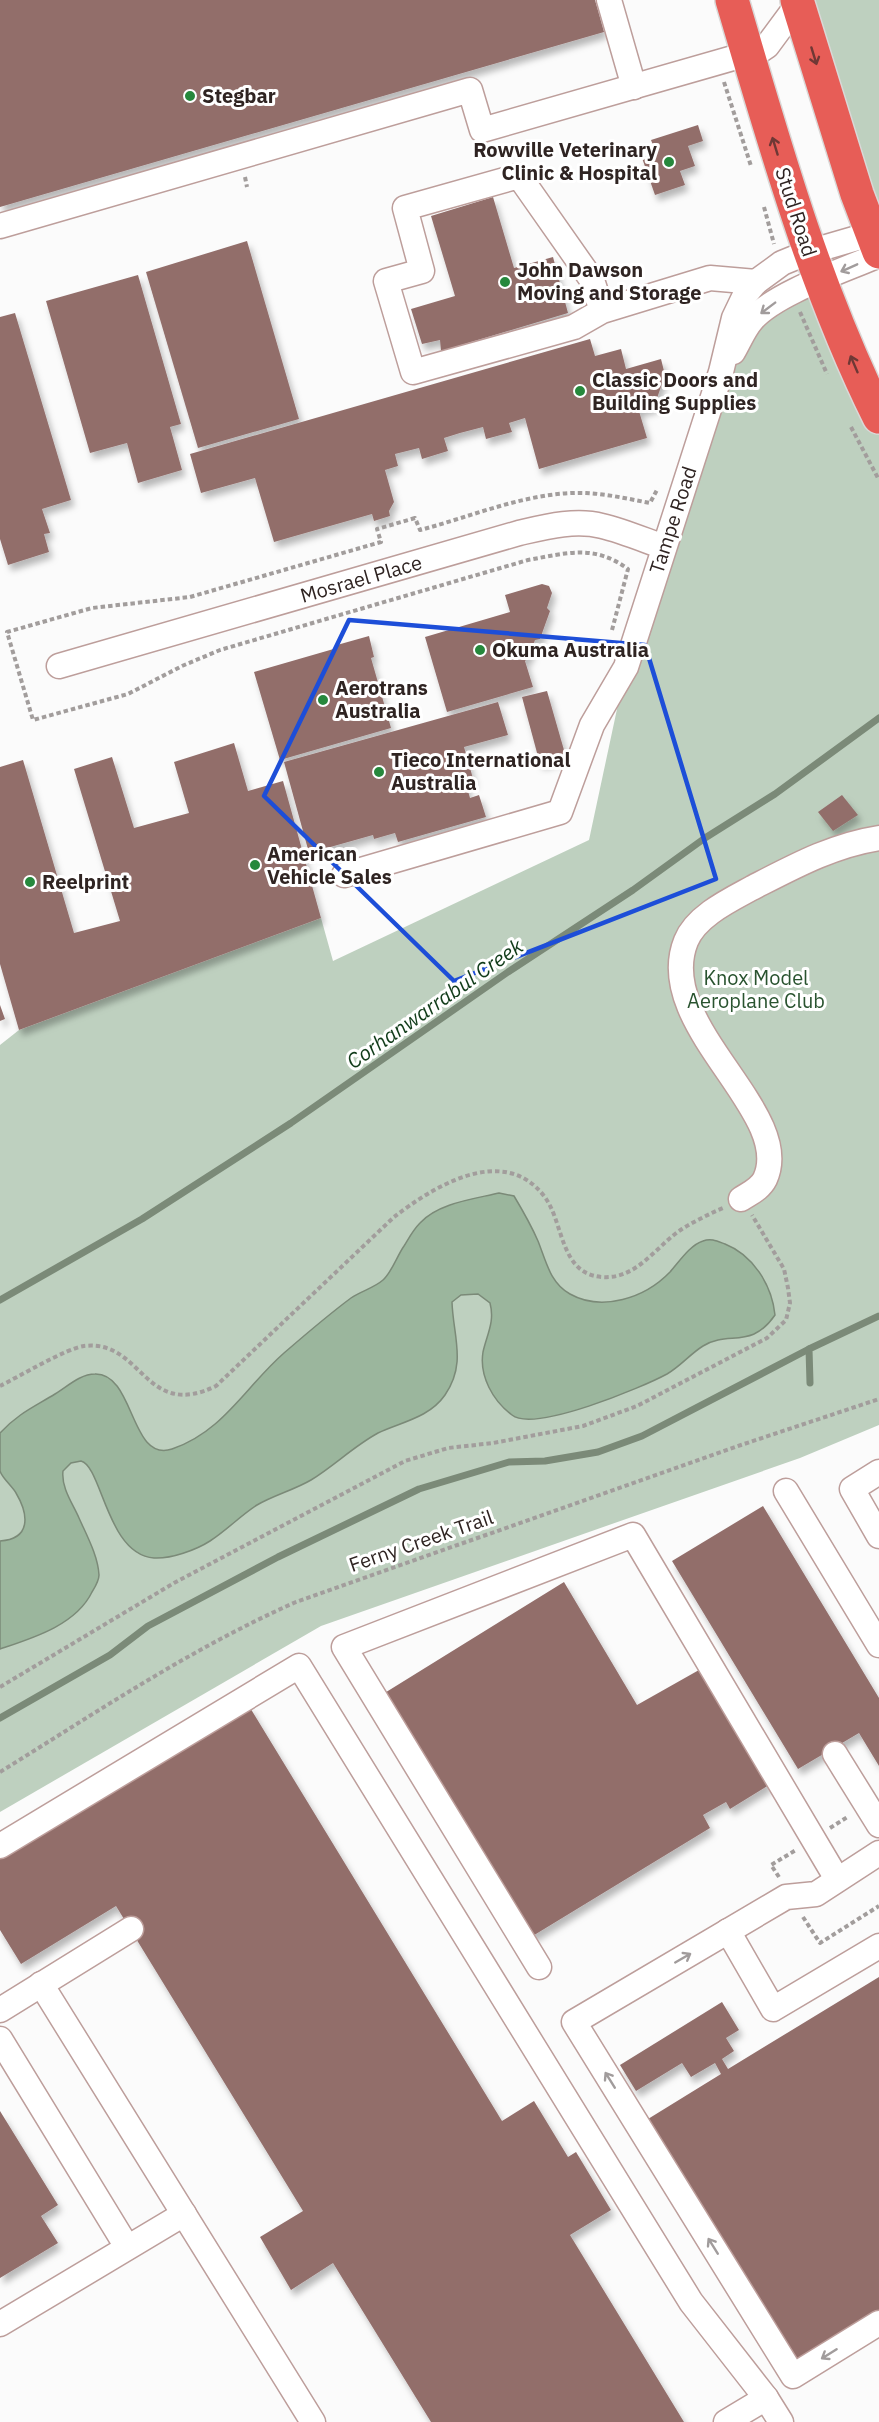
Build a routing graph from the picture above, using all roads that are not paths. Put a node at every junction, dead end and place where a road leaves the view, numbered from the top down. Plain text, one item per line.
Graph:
1 (609, 0) edge
2 (732, 0) edge
3 (798, 2) edge
4 (733, 58) junction
5 (634, 87) junction
6 (0, 226) edge
7 (876, 247) edge
8 (814, 267) junction
9 (756, 282) junction
10 (602, 311) junction
11 (721, 372) junction
12 (879, 417) edge
13 (664, 547) junction
14 (59, 666) dead end
15 (879, 838) edge
16 (344, 875) dead end
17 (741, 1199) road end
18 (879, 1472) edge
19 (786, 1491) dead end
20 (879, 1536) edge
21 (879, 1645) edge
22 (835, 1754) dead end
23 (879, 1825) edge
24 (0, 1846) edge
25 (879, 1853) edge
26 (837, 1879) junction
27 (131, 1929) dead end
28 (728, 1931) junction
29 (879, 1946) edge
30 (539, 1967) dead end
31 (41, 1984) junction
32 (0, 2010) edge
33 (0, 2039) edge
34 (183, 2214) junction
35 (127, 2247) junction
36 (879, 2323) edge
37 (0, 2324) edge
38 (766, 2398) junction
39 (313, 2422) edge
40 (726, 2422) edge
41 (781, 2422) edge

1 - 5 street
2 - 4 highway, Stud Road
3 - 4 street
3 -> 7 highway
4 - 5 street
8 -> 4 highway, Stud Road
5 - 6 street
7 - 8 street, Tampe Road
8 - 9 street, Tampe Road
8 -> 11 street, Tampe Road
12 -> 8 highway, Stud Road
9 - 10 street
9 - 11 street, Tampe Road
10 - 10 street
11 - 13 street, Tampe Road
13 - 14 street, Mosrael Place
13 - 16 street, Tampe Road
15 - 17 street
18 - 20 street
19 - 21 street
22 - 23 street
24 - 38 street
25 - 26 street
26 - 28 street
26 - 30 street
27 - 31 street
28 - 29 street
36 -> 28 street
31 - 32 street
31 - 34 street
33 - 35 street
34 - 35 street
34 - 39 street
35 - 37 street
38 - 40 street
38 - 41 street

